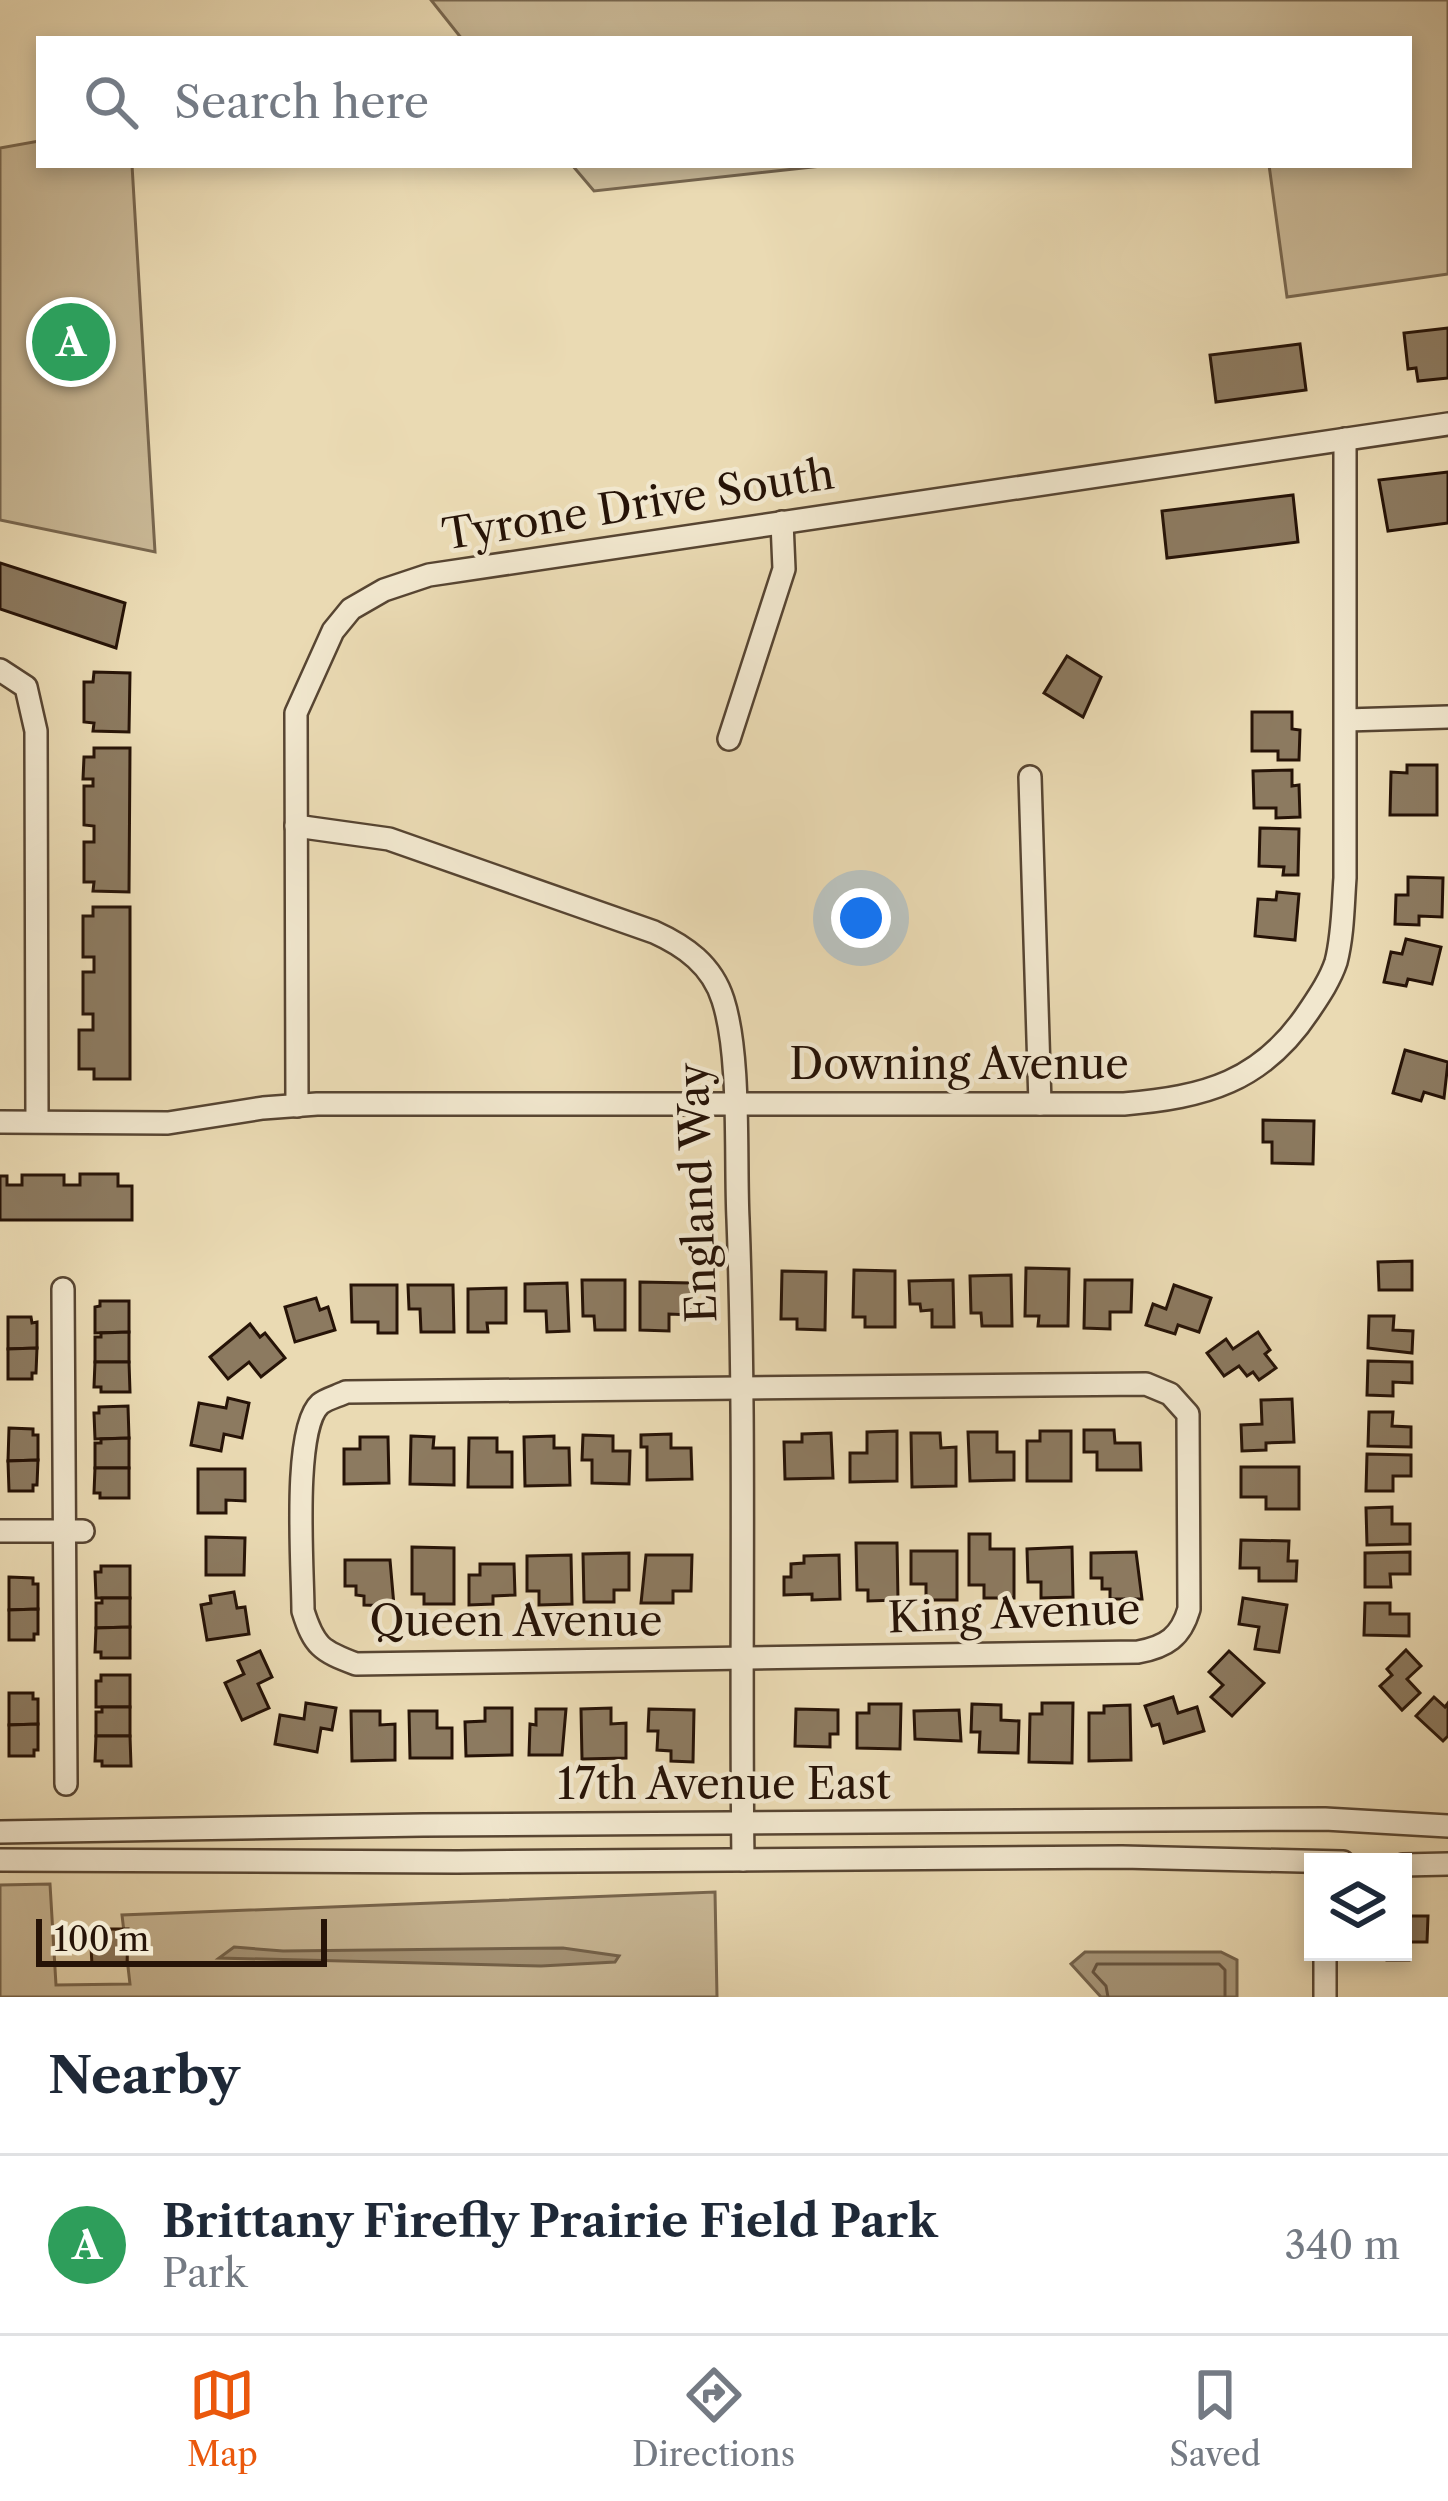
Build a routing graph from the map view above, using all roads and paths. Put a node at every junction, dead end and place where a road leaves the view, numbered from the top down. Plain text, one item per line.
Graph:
1 (1448, 424) edge
2 (1345, 440) junction
3 (782, 522) junction
4 (0, 670) edge
5 (1448, 717) edge
6 (1346, 720) junction
7 (729, 739) dead end
8 (1030, 777) dead end
9 (296, 826) junction
10 (734, 1104) junction
11 (1040, 1104) junction
12 (297, 1106) junction
13 (37, 1121) junction
14 (0, 1122) edge
15 (63, 1289) dead end
16 (743, 1386) junction
17 (74, 1531) junction
18 (0, 1532) edge
19 (745, 1658) junction
20 (66, 1784) dead end
21 (1325, 1820) junction
22 (742, 1823) junction
23 (1448, 1826) edge
24 (0, 1832) edge
25 (1330, 1853) edge
26 (0, 1860) edge
27 (742, 1860) junction
28 (1304, 1861) edge
29 (1448, 1864) edge
30 (1412, 1865) edge
31 (1325, 1961) edge
32 (1325, 1997) edge

1 - 2 street, Tyrone Drive South
2 - 3 street, Tyrone Drive South
2 - 6 street, Downing Avenue
3 - 7 street
3 - 9 street, Tyrone Drive South
4 - 13 street
5 - 6 street
6 - 11 street, Downing Avenue
8 - 11 street
9 - 10 street, England Way
9 - 12 street, Tyrone Drive South
10 - 11 street, Downing Avenue
10 - 12 street, Downing Avenue
10 - 16 street, England Way
12 - 13 street, Downing Avenue
13 - 14 street, Downing Avenue
15 - 17 street
16 - 19 street, England Way
16 - 19 street, Queen Avenue
16 - 19 street, King Avenue
17 - 18 street
17 - 20 street
19 - 22 street, England Way
21 - 22 street, 17th Avenue East
21 - 23 street, 17th Avenue East
21 - 25 street
22 - 24 street, 17th Avenue East
22 - 27 street, England Way
26 - 27 street, 17th Avenue East
27 - 28 street, 17th Avenue East
29 - 30 street
31 - 32 street

